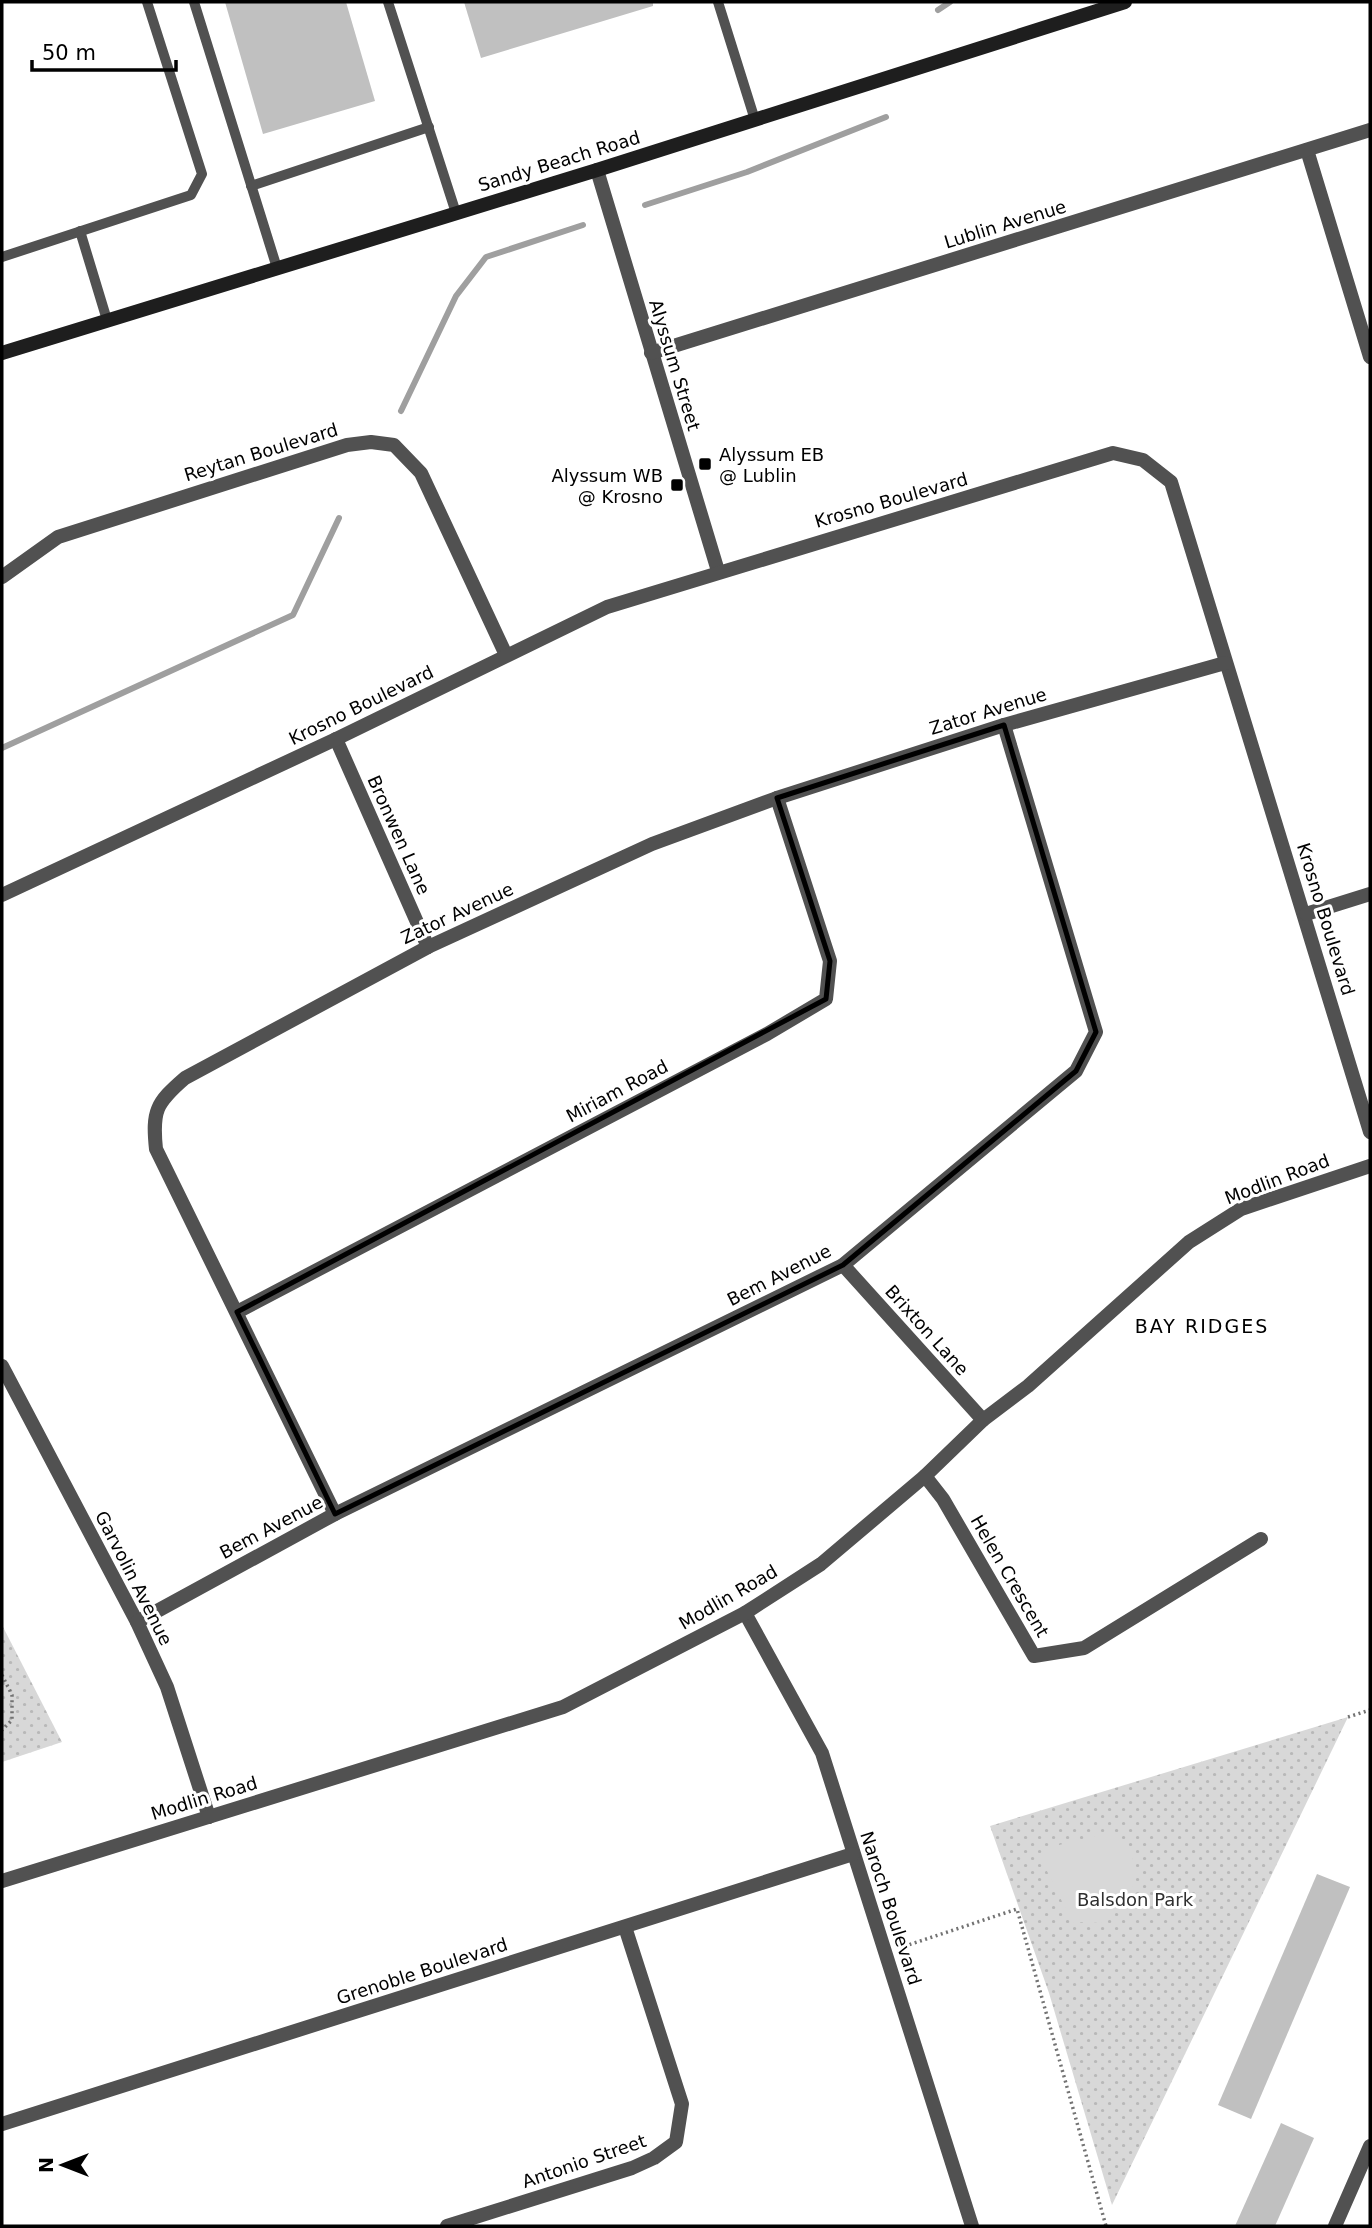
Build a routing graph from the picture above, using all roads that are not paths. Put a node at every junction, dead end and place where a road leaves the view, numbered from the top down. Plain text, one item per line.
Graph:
1 (148, 2) edge
2 (194, 2) edge
3 (388, 2) edge
4 (718, 2) edge
5 (1125, 2) edge
6 (755, 120) junction
7 (429, 127) junction
8 (1370, 130) edge
9 (1307, 150) junction
10 (597, 170) junction
11 (251, 186) junction
12 (456, 213) junction
13 (80, 232) junction
14 (2, 257) edge
15 (277, 268) junction
16 (107, 320) junction
17 (2, 353) edge
18 (651, 353) junction
19 (1370, 358) edge
20 (718, 571) junction
21 (2, 577) edge
22 (506, 655) junction
23 (1225, 663) junction
24 (1004, 725) junction
25 (336, 739) junction
26 (777, 798) junction
27 (1370, 894) edge
28 (2, 895) edge
29 (1306, 914) junction
30 (428, 947) junction
31 (1370, 1132) edge
32 (1370, 1166) edge
33 (843, 1265) junction
34 (237, 1312) junction
35 (2, 1366) edge
36 (982, 1420) junction
37 (925, 1476) junction
38 (335, 1514) junction
39 (1261, 1539) dead end
40 (744, 1613) junction
41 (137, 1622) junction
42 (209, 1817) junction
43 (853, 1854) junction
44 (2, 1881) edge
45 (625, 1927) junction
46 (2, 2124) edge
47 (1370, 2147) edge
48 (447, 2226) edge
49 (972, 2226) edge
50 (1335, 2226) edge

1 - 13 lane
2 - 11 lane
3 - 7 lane
4 - 6 lane
5 - 6 street, Sandy Beach Road
6 - 10 street, Sandy Beach Road
7 - 11 lane
7 - 12 lane
8 - 9 street, Lublin Avenue
9 - 18 street, Lublin Avenue
9 - 19 street
10 - 12 street, Sandy Beach Road
10 - 18 street, Alyssum Street
11 - 15 lane
12 - 15 street, Sandy Beach Road
13 - 14 lane
13 - 16 lane
15 - 16 street, Sandy Beach Road
16 - 17 street, Sandy Beach Road
18 - 20 street, Alyssum Street
20 - 22 street, Krosno Boulevard
20 - 23 street, Krosno Boulevard
21 - 22 street, Reytan Boulevard
22 - 25 street, Krosno Boulevard
23 - 24 street, Zator Avenue
23 - 29 street, Krosno Boulevard
24 - 26 street, Zator Avenue
24 - 33 street, Bem Avenue
25 - 28 street, Krosno Boulevard
25 - 30 street, Bronwen Lane
26 - 30 street, Zator Avenue
26 - 34 street, Miriam Road
27 - 29 street
29 - 31 street, Krosno Boulevard
30 - 34 street, Zator Avenue
32 - 36 street, Modlin Road
33 - 36 street, Brixton Lane
33 - 38 street, Bem Avenue
34 - 38 street, Zator Avenue
35 - 41 street, Garvolin Avenue
36 - 37 street, Modlin Road
37 - 39 street, Helen Crescent
37 - 40 street, Modlin Road
38 - 41 street, Bem Avenue
40 - 42 street, Modlin Road
40 - 43 street, Naroch Boulevard
41 - 42 street, Garvolin Avenue
42 - 44 street, Modlin Road
43 - 45 street, Grenoble Boulevard
43 - 49 street, Naroch Boulevard
45 - 46 street, Grenoble Boulevard
45 - 48 street, Antonio Street
47 - 50 street

